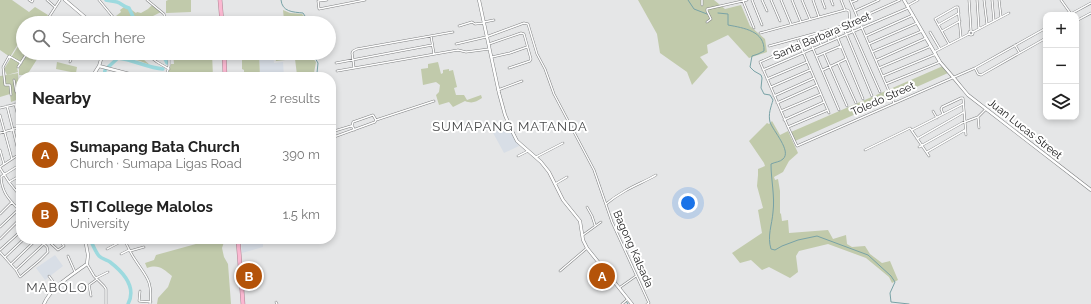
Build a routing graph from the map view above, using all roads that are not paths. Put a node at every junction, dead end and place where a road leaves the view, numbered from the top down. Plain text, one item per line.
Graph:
1 (29, 0) edge
2 (33, 0) edge
3 (46, 0) edge
4 (60, 0) edge
5 (65, 0) edge
6 (99, 0) edge
7 (148, 0) edge
8 (220, 0) edge
9 (328, 0) edge
10 (364, 0) edge
11 (479, 0) edge
12 (702, 0) edge
13 (747, 0) edge
14 (752, 0) edge
15 (762, 0) edge
16 (772, 0) edge
17 (781, 0) edge
18 (792, 0) edge
19 (802, 0) edge
20 (813, 0) edge
21 (822, 0) edge
22 (831, 0) edge
23 (841, 0) edge
24 (857, 0) edge
25 (879, 0) edge
26 (900, 0) edge
27 (904, 0) edge
28 (918, 0) edge
29 (969, 0) edge
30 (977, 0) edge
31 (984, 0) edge
32 (992, 0) edge
33 (999, 0) edge
34 (1061, 0) edge
35 (743, 1) junction
36 (851, 1) edge
37 (1091, 3) edge
38 (702, 5) dead end
39 (833, 5) dead end
40 (55, 7) junction
41 (908, 7) junction
42 (825, 8) dead end
43 (845, 10) junction
44 (766, 11) dead end
45 (855, 11) junction
46 (1069, 12) edge
47 (1074, 12) edge
48 (959, 13) junction
49 (1009, 13) dead end
50 (1091, 13) edge
51 (913, 15) junction
52 (49, 16) edge
53 (84, 16) edge
54 (112, 16) edge
55 (164, 16) edge
56 (221, 16) edge
57 (819, 17) junction
58 (1001, 17) junction
59 (810, 19) junction
60 (858, 19) junction
61 (1079, 19) edge
62 (494, 20) dead end
63 (780, 21) dead end
64 (960, 21) junction
65 (994, 21) junction
66 (484, 22) junction
67 (707, 22) dead end
68 (801, 22) junction
69 (917, 23) junction
70 (850, 24) junction
71 (987, 24) junction
72 (762, 25) dead end
73 (791, 25) junction
74 (938, 25) junction
75 (459, 26) dead end
76 (843, 26) junction
77 (862, 27) junction
78 (754, 28) dead end
79 (834, 29) junction
80 (979, 29) junction
81 (971, 30) junction
82 (1043, 30) edge
83 (825, 31) junction
84 (853, 31) junction
85 (922, 31) junction
86 (453, 32) dead end
87 (930, 32) dead end
88 (942, 32) junction
89 (973, 32) junction
90 (760, 33) dead end
91 (817, 34) junction
92 (846, 34) junction
93 (969, 34) junction
94 (431, 36) junction
95 (808, 36) junction
96 (866, 36) junction
97 (486, 37) junction
98 (837, 38) junction
99 (926, 38) junction
100 (961, 38) junction
101 (798, 39) junction
102 (1043, 40) edge
103 (829, 41) junction
104 (456, 44) dead end
105 (488, 44) junction
106 (800, 44) junction
107 (821, 44) junction
108 (869, 44) junction
109 (950, 44) junction
110 (1015, 45) junction
111 (432, 46) junction
112 (528, 46) junction
113 (769, 46) dead end
114 (841, 46) junction
115 (931, 46) junction
116 (812, 48) junction
117 (489, 49) junction
118 (940, 49) junction
119 (803, 52) junction
120 (872, 52) junction
121 (824, 53) junction
122 (935, 53) junction
123 (1020, 53) junction
124 (434, 54) junction
125 (816, 56) junction
126 (490, 57) junction
127 (846, 59) junction
128 (23, 60) edge
129 (101, 60) edge
130 (154, 60) edge
131 (170, 60) edge
132 (225, 60) edge
133 (353, 60) junction
134 (876, 60) junction
135 (807, 62) junction
136 (940, 62) junction
137 (21, 63) junction
138 (336, 63) dead end
139 (838, 63) junction
140 (99, 66) junction
141 (830, 66) junction
142 (18, 68) dead end
143 (354, 68) junction
144 (509, 68) dead end
145 (879, 68) junction
146 (975, 68) junction
147 (169, 69) junction
148 (764, 70) junction
149 (810, 70) junction
150 (822, 70) junction
151 (119, 71) joint
152 (337, 71) dead end
153 (95, 72) edge
154 (122, 72) edge
155 (168, 72) edge
156 (226, 72) edge
157 (883, 76) junction
158 (952, 77) junction
159 (814, 78) junction
160 (767, 79) junction
161 (14, 80) dead end
162 (522, 81) dead end
163 (886, 84) junction
164 (10, 85) junction
165 (15, 85) junction
166 (817, 85) junction
167 (771, 87) junction
168 (498, 90) junction
169 (16, 92) dead end
170 (880, 92) dead end
171 (821, 94) junction
172 (11, 95) dead end
173 (968, 95) junction
174 (774, 96) junction
175 (872, 96) dead end
176 (963, 98) junction
177 (863, 99) dead end
178 (434, 101) dead end
179 (824, 102) junction
180 (777, 103) junction
181 (856, 103) dead end
182 (894, 103) junction
183 (15, 104) joint
184 (963, 104) junction
185 (7, 106) junction
186 (847, 106) dead end
187 (0, 108) edge
188 (16, 108) edge
189 (986, 109) junction
190 (828, 110) junction
191 (839, 110) dead end
192 (781, 111) junction
193 (933, 111) dead end
194 (964, 112) junction
195 (829, 114) dead end
196 (943, 114) junction
197 (0, 115) edge
198 (978, 117) junction
199 (937, 118) junction
200 (376, 120) junction
201 (784, 120) junction
202 (965, 121) junction
203 (352, 126) junction
204 (788, 127) junction
205 (16, 128) edge
206 (979, 128) dead end
207 (13, 129) junction
208 (354, 130) junction
209 (912, 130) junction
210 (965, 130) junction
211 (336, 131) edge
212 (0, 132) edge
213 (4, 132) junction
214 (966, 135) dead end
215 (336, 136) edge
216 (918, 139) junction
217 (16, 140) edge
218 (563, 143) dead end
219 (922, 146) junction
220 (919, 147) dead end
221 (0, 150) edge
222 (866, 150) dead end
223 (528, 151) junction
224 (926, 152) junction
225 (16, 156) edge
226 (518, 156) dead end
227 (929, 156) dead end
228 (535, 157) junction
229 (12, 159) junction
230 (4, 164) junction
231 (16, 167) edge
232 (0, 168) edge
233 (4, 175) junction
234 (656, 175) dead end
235 (567, 177) dead end
236 (16, 178) edge
237 (9, 182) junction
238 (555, 184) junction
239 (15, 190) edge
240 (1091, 190) edge
241 (12, 202) junction
242 (605, 204) junction
243 (16, 207) edge
244 (587, 207) dead end
245 (16, 211) edge
246 (0, 214) edge
247 (601, 222) dead end
248 (0, 223) edge
249 (16, 223) edge
250 (2, 225) junction
251 (595, 226) junction
252 (0, 227) edge
253 (16, 235) edge
254 (583, 235) junction
255 (0, 238) edge
256 (19, 244) edge
257 (32, 244) edge
258 (44, 244) joint
259 (51, 244) edge
260 (62, 244) edge
261 (86, 244) edge
262 (116, 244) edge
263 (126, 244) edge
264 (238, 244) edge
265 (144, 247) dead end
266 (587, 248) junction
267 (106, 249) dead end
268 (130, 250) junction
269 (0, 251) edge
270 (121, 254) dead end
271 (68, 256) dead end
272 (5, 257) junction
273 (11, 264) junction
274 (87, 264) junction
275 (16, 270) junction
276 (560, 271) dead end
277 (75, 272) junction
278 (108, 272) dead end
279 (49, 276) dead end
280 (636, 276) junction
281 (97, 279) junction
282 (57, 287) junction
283 (619, 288) junction
284 (140, 291) dead end
285 (91, 296) dead end
286 (631, 301) edge
287 (151, 303) edge
288 (44, 304) edge
289 (106, 304) edge
290 (243, 304) edge
291 (622, 304) edge
292 (628, 304) edge
293 (647, 304) edge

1 - 2 street
3 - 40 street
4 - 40 street
5 - 53 street
6 - 54 street
7 - 55 street
8 - 56 highway
9 - 10 street
11 - 66 street
12 - 38 street
13 - 35 street
14 - 72 street
15 - 44 street
16 - 63 street
17 - 73 street
18 - 68 street
19 - 59 street
20 - 57 street
21 - 42 street
22 - 39 street
23 - 43 street
24 - 36 street
25 - 45 street
26 - 60 street
27 - 41 street, Juan Lucas Street
28 - 41 street, Santa Barbara Street
29 - 81 street
30 - 80 street
31 - 71 street
32 - 65 street
33 - 58 street
34 - 46 street
35 - 67 street
35 - 78 street
36 - 45 street
37 - 47 street
40 - 52 street
41 - 51 street, Juan Lucas Street
41 - 77 street, Santa Barbara Street
43 - 57 street
43 - 70 street
45 - 60 street
48 - 64 street
48 - 74 street
48 - 74 street
49 - 58 street
50 - 61 street
51 - 69 street, Juan Lucas Street
51 - 96 street
57 - 59 street
58 - 65 street
59 - 68 street
60 - 77 street
62 - 66 street
64 - 88 street
64 - 100 street
65 - 71 street
66 - 75 street
66 - 97 street
68 - 73 street
69 - 85 street, Juan Lucas Street
69 - 108 street
70 - 76 street
70 - 84 street
71 - 80 street
73 - 90 street
74 - 88 street
76 - 79 street
76 - 92 street
77 - 84 street, Santa Barbara Street
77 - 96 street
79 - 83 street
79 - 98 street
80 - 89 street
81 - 89 street
81 - 93 street
82 - 110 street, Toledo Street
83 - 91 street
83 - 103 street
84 - 92 street, Santa Barbara Street
84 - 170 street
85 - 99 street, Juan Lucas Street
85 - 120 street
86 - 94 street
87 - 118 street
88 - 109 street
89 - 93 street
91 - 95 street
91 - 107 street
92 - 98 street, Santa Barbara Street
92 - 175 street
93 - 100 street
94 - 111 street
94 - 133 street
95 - 101 street
95 - 116 street
96 - 108 street
97 - 104 street
97 - 105 street
97 - 242 street, Bagong Kalsada
98 - 103 street, Santa Barbara Street
98 - 114 street
99 - 115 street, Juan Lucas Street
99 - 134 street
100 - 109 street
101 - 106 street
101 - 113 street
102 - 123 street, Toledo Street
103 - 107 street, Santa Barbara Street
105 - 112 street
105 - 117 street
106 - 119 street
106 - 148 street
107 - 116 street, Santa Barbara Street
108 - 120 street
109 - 118 street
110 - 123 street
110 - 146 street, Toledo Street
111 - 124 street
111 - 133 street
112 - 126 street
112 - 144 street
114 - 121 street
114 - 127 street
115 - 122 street, Juan Lucas Street
115 - 145 street
116 - 119 street, Santa Barbara Street
116 - 125 street
117 - 124 street
117 - 126 street
118 - 122 street
119 - 135 street
119 - 148 street, Santa Barbara Street
120 - 134 street
121 - 125 street
121 - 141 street
122 - 136 street, Juan Lucas Street
122 - 157 street
123 - 146 street, Toledo Street
124 - 143 street
125 - 150 street
126 - 168 street
127 - 139 street
127 - 177 street
128 - 137 street
129 - 140 street
130 - 147 street
131 - 147 street
132 - 156 highway
133 - 138 street
133 - 143 street
134 - 145 street
135 - 149 street
135 - 160 street
136 - 158 street, Juan Lucas Street
136 - 163 street
137 - 142 street
137 - 164 street
139 - 141 street
139 - 181 street
140 - 151 street
140 - 153 street
141 - 150 street
141 - 186 street
143 - 152 street
145 - 157 street
146 - 158 street, Toledo Street
147 - 155 street
148 - 160 street
149 - 159 street
149 - 167 street
150 - 191 street
151 - 154 street
157 - 163 street
158 - 173 street, Juan Lucas Street
158 - 182 street, Toledo Street
159 - 166 street
159 - 174 street
160 - 167 street
161 - 165 street
162 - 168 street
163 - 182 street
164 - 165 street
164 - 172 street
165 - 169 street
166 - 171 street
166 - 180 street
167 - 174 street
168 - 223 street
171 - 179 street
171 - 192 street
173 - 176 street
173 - 189 street, Juan Lucas Street
174 - 180 street
176 - 184 street
176 - 196 street
178 - 200 street
179 - 190 street
179 - 201 street
180 - 192 street
182 - 204 street, Toledo Street
183 - 185 street
183 - 188 street
184 - 194 street
184 - 196 street
185 - 187 street
185 - 207 street
189 - 198 street
189 - 240 street, Juan Lucas Street
190 - 195 street
190 - 204 street
192 - 201 street
193 - 199 street
194 - 202 street
194 - 216 street
196 - 199 street
197 - 213 street
198 - 202 street
198 - 206 street
199 - 209 street
200 - 203 street
200 - 208 street
201 - 204 street
202 - 210 street
202 - 219 street
203 - 208 street
203 - 211 street
205 - 207 street
207 - 213 street
207 - 217 street
208 - 215 street
209 - 216 street
209 - 222 street
210 - 214 street
210 - 224 street
212 - 213 street
213 - 229 street
216 - 219 street
218 - 228 street
219 - 220 street
219 - 224 street
221 - 230 street
223 - 226 street
223 - 228 street
224 - 227 street
225 - 229 street
228 - 238 street
229 - 230 street
230 - 232 street
231 - 233 street
232 - 233 street
233 - 237 street
233 - 241 street
234 - 242 street
235 - 238 street
236 - 237 street
237 - 239 street
238 - 254 street
241 - 243 street
241 - 246 street
242 - 280 street, Bagong Kalsada
244 - 251 street
245 - 250 street
247 - 251 street
248 - 250 street
249 - 255 street
250 - 252 street
251 - 254 street
253 - 269 street
254 - 266 street
256 - 272 street
257 - 273 street
258 - 275 street
258 - 275 street
259 - 260 street
261 - 274 street
262 - 267 street
263 - 268 street
264 - 290 highway
265 - 268 street
266 - 276 street
266 - 283 street
268 - 270 street
268 - 287 street
269 - 272 street
271 - 277 street
272 - 273 street
273 - 275 street
274 - 277 street
274 - 281 street
277 - 282 street
278 - 281 street
279 - 282 street
280 - 283 street
280 - 293 street, Bagong Kalsada
281 - 285 street
281 - 289 street
282 - 288 street
283 - 286 street
284 - 287 street
286 - 291 street
286 - 292 street

